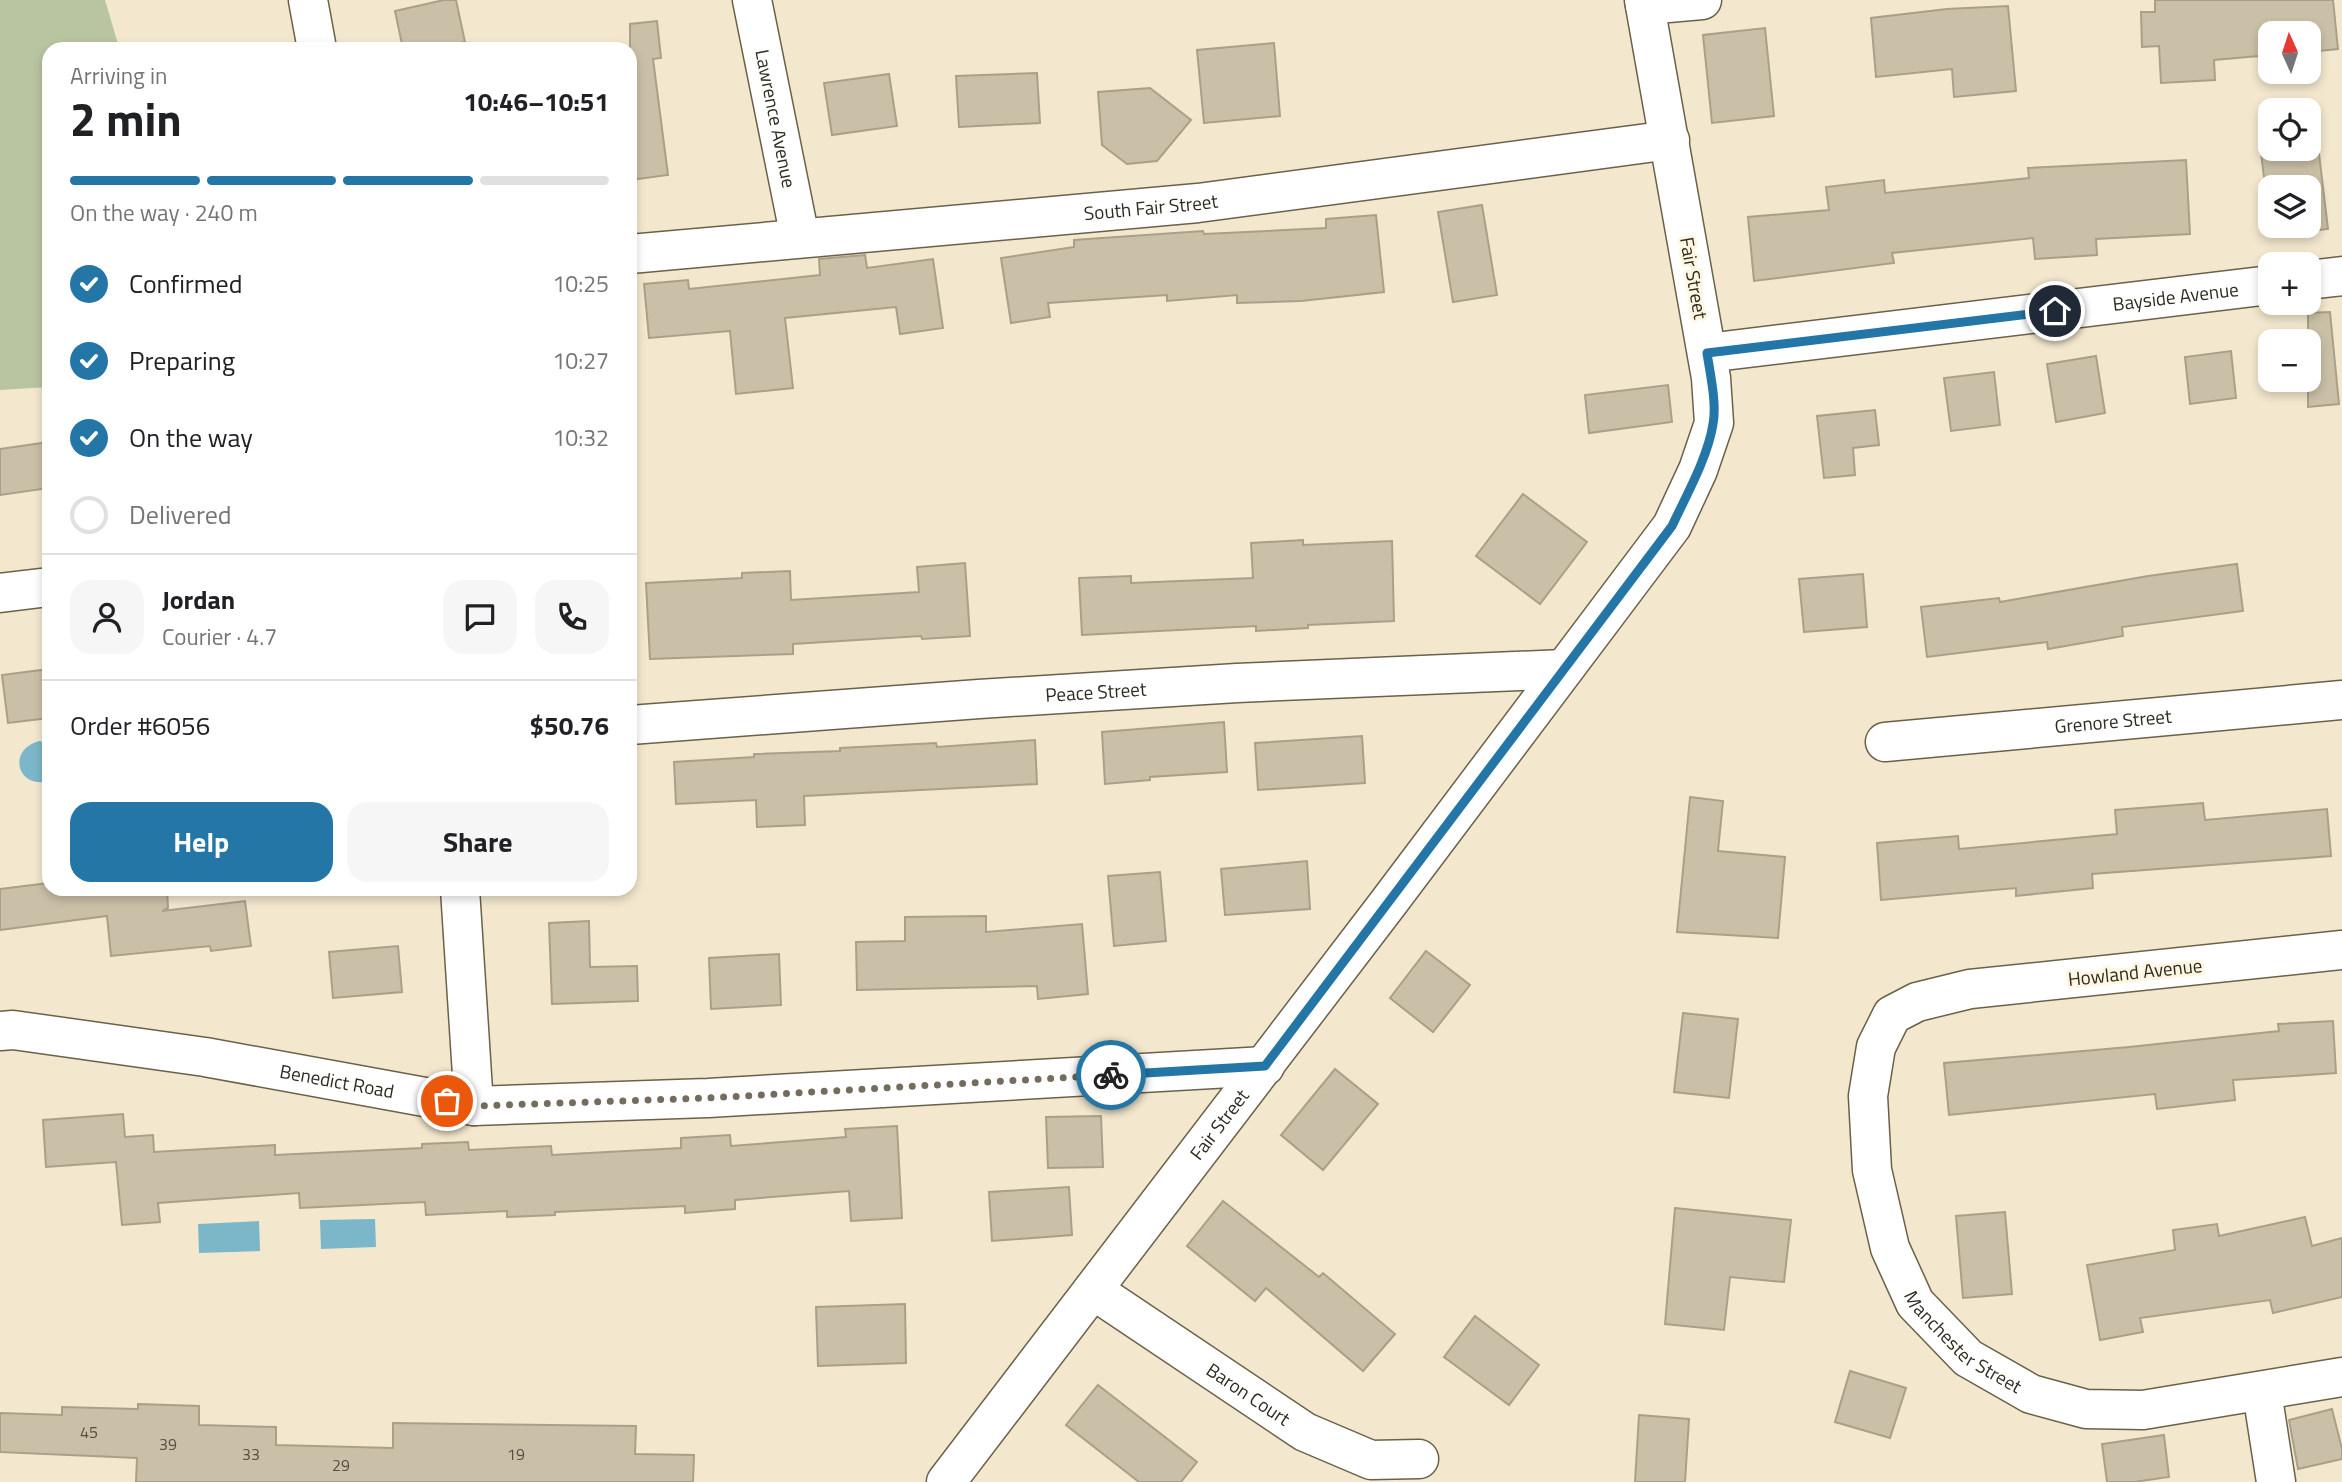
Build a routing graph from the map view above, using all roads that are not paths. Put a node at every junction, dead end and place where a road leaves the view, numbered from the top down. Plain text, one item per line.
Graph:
1 (308, 0) edge
2 (752, 0) edge
3 (1702, 0) edge
4 (1644, 3) edge
5 (316, 42) edge
6 (1670, 140) junction
7 (800, 238) junction
8 (637, 253) edge
9 (2342, 276) edge
10 (2321, 278) edge
11 (2258, 286) edge
12 (1707, 353) junction
13 (42, 588) edge
14 (0, 593) edge
15 (1564, 669) junction
16 (2342, 699) edge
17 (637, 724) edge
18 (1885, 742) dead end
19 (460, 896) edge
20 (2342, 950) edge
21 (1928, 999) joint
22 (0, 1031) edge
23 (1265, 1066) junction
24 (474, 1106) junction
25 (1093, 1290) junction
26 (2342, 1377) edge
27 (2262, 1392) junction
28 (1419, 1458) dead end
29 (946, 1482) edge
30 (2276, 1482) edge

1 - 5 street
2 - 7 street, Lawrence Avenue
3 - 4 street
4 - 6 street, Fair Street
6 - 7 street, South Fair Street
6 - 12 street, Fair Street
7 - 8 street, South Fair Street
9 - 10 street
11 - 12 street, Bayside Avenue
12 - 15 street, Fair Street
13 - 14 street
15 - 17 street, Peace Street
15 - 23 street, Fair Street
16 - 18 street, Grenore Street
19 - 24 street
20 - 21 street, Howland Avenue
21 - 27 street, Manchester Street
22 - 24 street, Benedict Road
23 - 24 street, Benedict Road
23 - 25 street, Fair Street
25 - 28 street, Baron Court
25 - 29 street, Fair Street
26 - 27 street, Manchester Street
27 - 30 street

